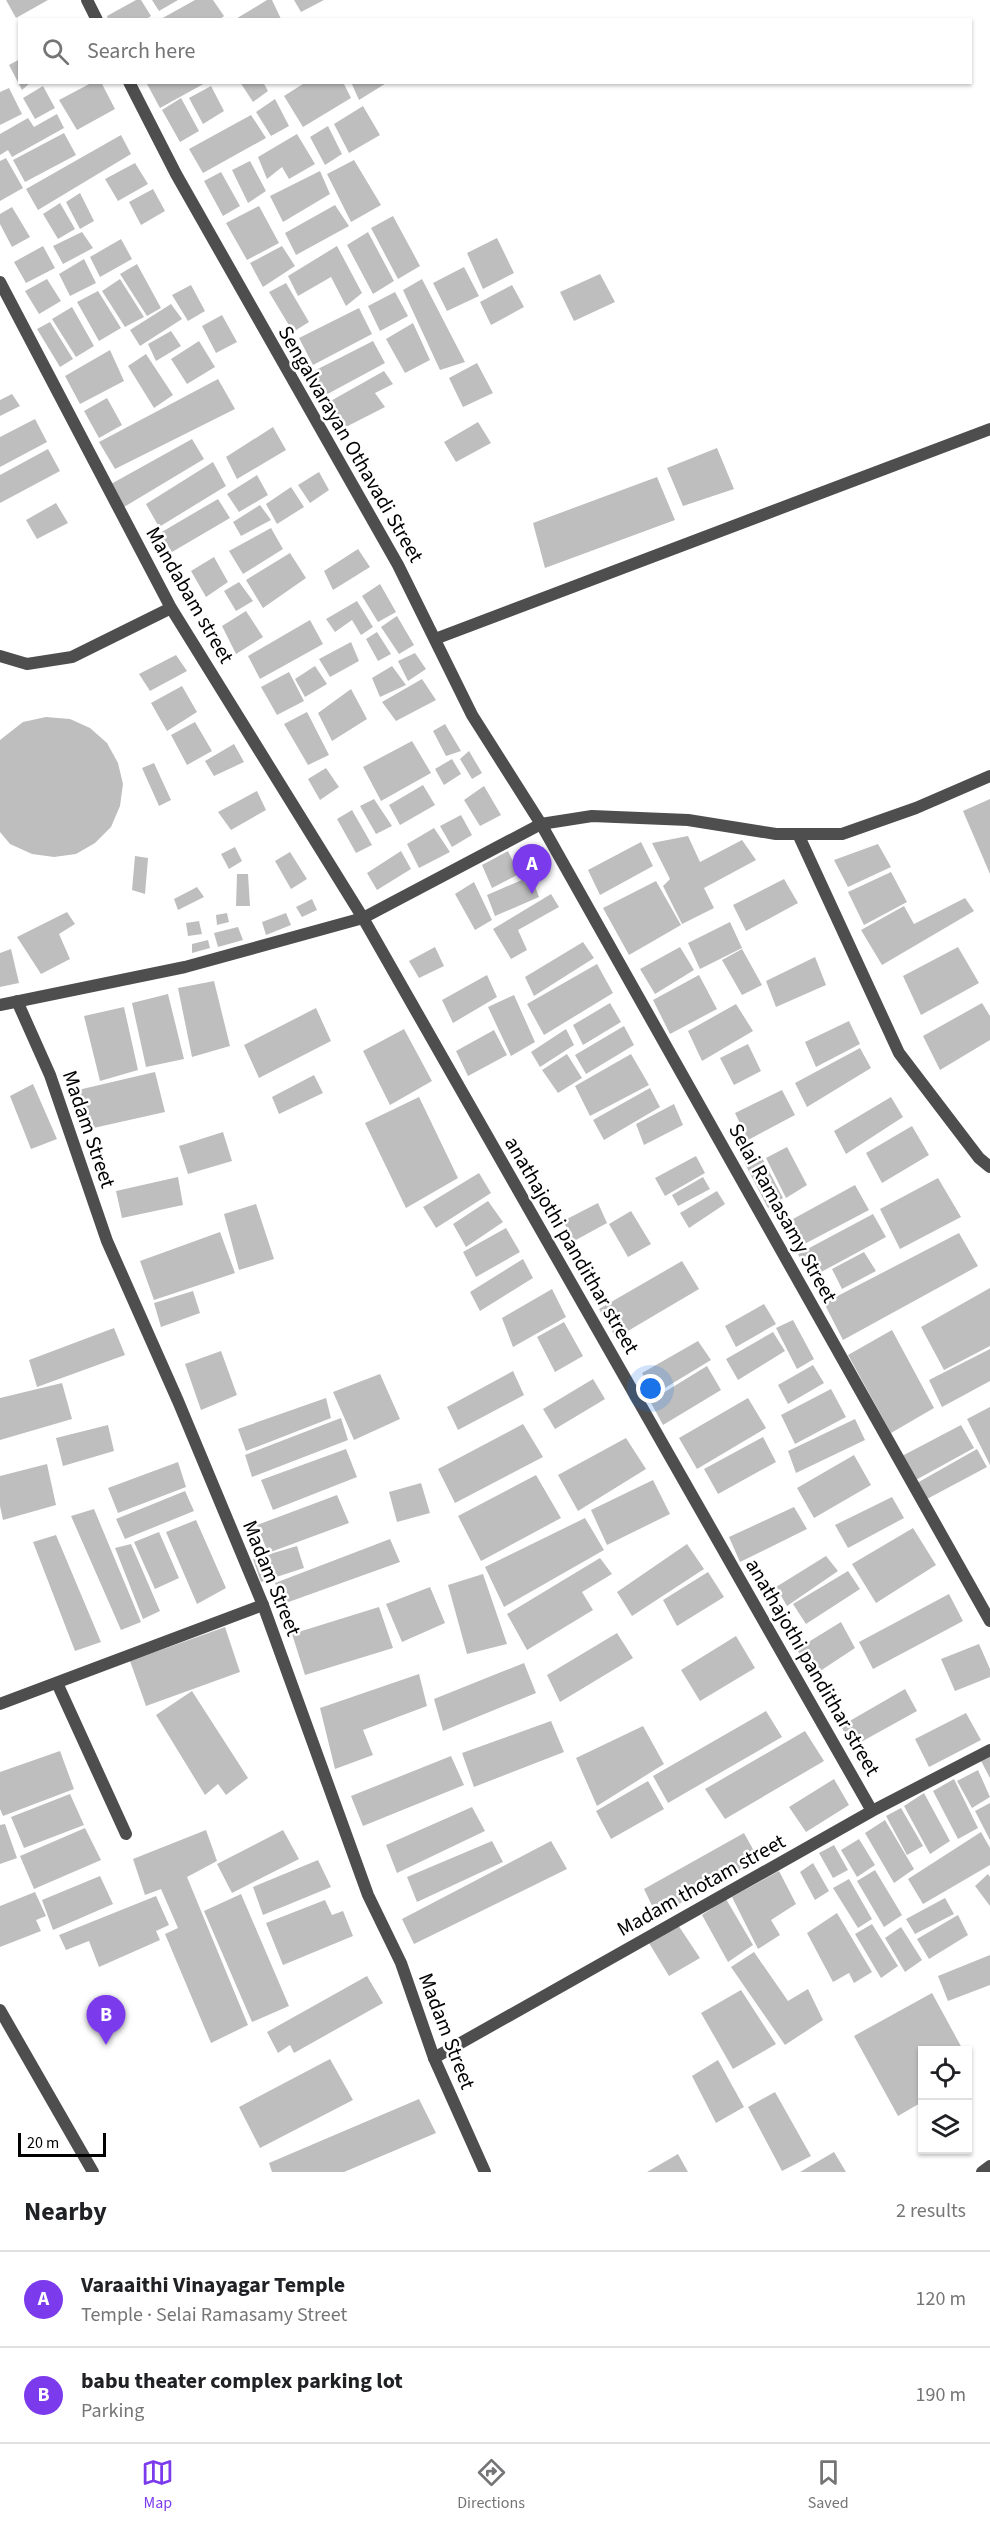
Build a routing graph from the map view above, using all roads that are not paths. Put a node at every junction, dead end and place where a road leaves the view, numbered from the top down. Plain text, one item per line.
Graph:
1 (87, 0) edge
2 (96, 18) edge
3 (130, 84) edge
4 (0, 282) edge
5 (990, 429) edge
6 (171, 608) junction
7 (435, 639) junction
8 (0, 656) edge
9 (990, 776) edge
10 (541, 824) junction
11 (798, 834) junction
12 (363, 918) junction
13 (17, 1001) junction
14 (0, 1005) edge
15 (990, 1167) edge
16 (263, 1605) junction
17 (990, 1621) edge
18 (57, 1683) junction
19 (0, 1704) edge
20 (990, 1750) edge
21 (872, 1810) junction
22 (126, 1834) dead end
23 (0, 2010) edge
24 (434, 2058) junction
25 (990, 2166) edge
26 (93, 2172) edge
27 (485, 2172) edge
28 (982, 2172) edge

1 - 2 street
3 - 7 street, Sengalvarayan Othavadi Street
4 - 6 street, Mandabam street
5 - 7 street
6 - 8 street
6 - 12 street, Mandabam street
7 - 10 street, Sengalvarayan Othavadi Street
9 - 11 street
10 - 11 street
10 - 12 street
10 - 17 street, Selai Ramasamy Street
11 - 15 street
12 - 13 street
12 - 21 street, anathajothi pandithar street
13 - 14 street
13 - 16 street, Madam Street
16 - 18 street
16 - 24 street, Madam Street
18 - 19 street
18 - 22 street
20 - 21 street, Madam thotam street
21 - 24 street, Madam thotam street
23 - 26 street
24 - 27 street, Madam Street
25 - 28 street

